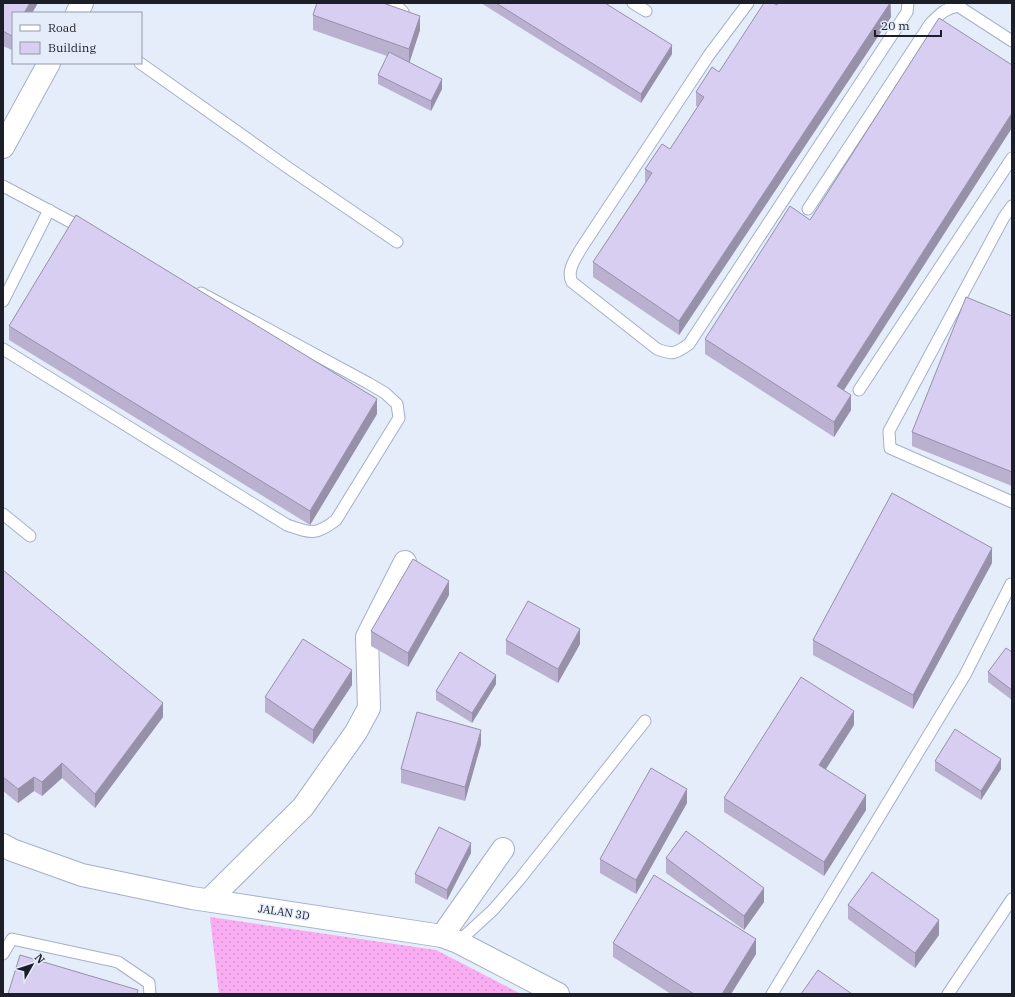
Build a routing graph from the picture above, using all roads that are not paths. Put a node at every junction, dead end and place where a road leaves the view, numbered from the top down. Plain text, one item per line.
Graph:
1 (82, 3) edge
2 (394, 3) edge
3 (633, 3) edge
4 (748, 3) edge
5 (908, 3) edge
6 (646, 11) dead end
7 (77, 12) edge
8 (403, 12) edge
9 (1012, 41) edge
10 (48, 64) edge
11 (141, 64) edge
12 (3, 147) edge
13 (1012, 158) edge
14 (3, 186) edge
15 (1012, 206) edge
16 (808, 209) dead end
17 (49, 210) junction
18 (96, 236) edge
19 (397, 242) dead end
20 (193, 288) edge
21 (3, 301) edge
22 (3, 349) edge
23 (860, 390) dead end
24 (1012, 502) edge
25 (3, 514) edge
26 (30, 536) dead end
27 (405, 562) dead end
28 (1011, 584) dead end
29 (645, 720) dead end
30 (3, 845) edge
31 (503, 849) dead end
32 (1012, 899) edge
33 (209, 900) junction
34 (450, 939) junction
35 (3, 954) edge
36 (150, 994) edge
37 (558, 994) edge
38 (772, 994) edge
39 (948, 994) edge

1 - 7 street
2 - 8 lane
3 - 6 lane
4 - 5 lane
9 - 16 lane
10 - 12 street
11 - 19 lane
13 - 23 lane
14 - 17 lane
15 - 24 lane
17 - 18 lane
17 - 21 lane
20 - 22 lane
25 - 26 lane
27 - 33 street
28 - 38 lane
29 - 34 lane
30 - 33 street, JALAN 3D
31 - 34 street
32 - 39 lane
33 - 34 street, JALAN 3D
34 - 37 street, JALAN 3D
35 - 36 lane

